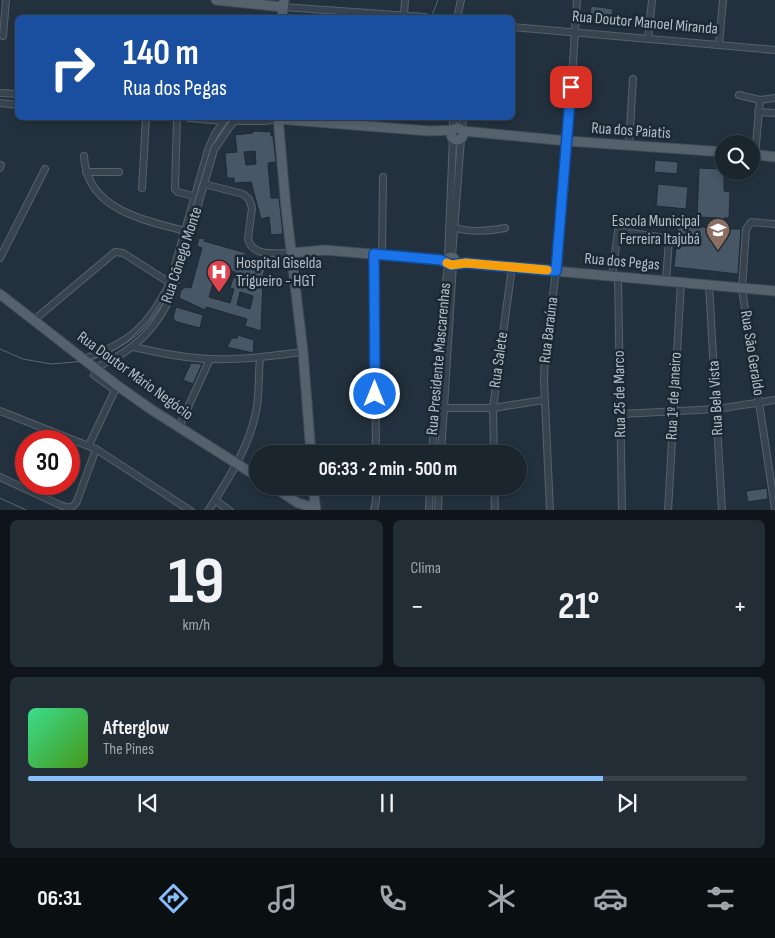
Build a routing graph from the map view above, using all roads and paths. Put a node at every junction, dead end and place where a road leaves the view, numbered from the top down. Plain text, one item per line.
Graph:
1 (6, 0) edge
2 (216, 0) edge
3 (406, 0) edge
4 (460, 0) edge
5 (577, 0) edge
6 (652, 0) edge
7 (723, 0) edge
8 (284, 3) edge
9 (460, 10) junction
10 (395, 15) edge
11 (404, 15) edge
12 (458, 15) edge
13 (462, 15) edge
14 (515, 27) edge
15 (574, 32) junction
16 (3, 36) dead end
17 (648, 39) junction
18 (719, 45) junction
19 (775, 50) edge
20 (633, 79) dead end
21 (0, 93) edge
22 (15, 94) edge
23 (739, 95) dead end
24 (775, 98) edge
25 (760, 100) junction
26 (0, 103) edge
27 (15, 105) edge
28 (758, 112) junction
29 (775, 112) edge
30 (146, 120) edge
31 (177, 120) edge
32 (224, 120) edge
33 (234, 120) edge
34 (250, 120) edge
35 (269, 120) edge
36 (277, 120) edge
37 (300, 120) edge
38 (454, 120) edge
39 (462, 120) edge
40 (457, 134) junction
41 (755, 135) edge
42 (568, 141) junction
43 (628, 145) junction
44 (715, 151) edge
45 (760, 155) edge
46 (84, 156) dead end
47 (775, 156) edge
48 (45, 169) dead end
49 (86, 172) junction
50 (119, 172) dead end
51 (383, 177) dead end
52 (204, 184) junction
53 (142, 188) dead end
54 (193, 196) junction
55 (775, 224) edge
56 (456, 228) junction
57 (505, 228) dead end
58 (184, 230) junction
59 (291, 253) junction
60 (378, 255) junction
61 (0, 258) edge
62 (449, 261) junction
63 (512, 267) junction
64 (556, 271) junction
65 (615, 276) junction
66 (666, 281) junction
67 (681, 282) junction
68 (170, 283) junction
69 (709, 285) junction
70 (742, 289) junction
71 (775, 291) edge
72 (0, 294) edge
73 (34, 320) junction
74 (134, 347) junction
75 (303, 352) junction
76 (260, 358) junction
77 (84, 359) junction
78 (210, 359) junction
79 (95, 371) junction
80 (544, 400) junction
81 (775, 400) edge
82 (760, 403) junction
83 (444, 408) junction
84 (493, 408) junction
85 (717, 409) junction
86 (0, 411) edge
87 (673, 411) junction
88 (621, 414) junction
89 (179, 427) junction
90 (310, 445) edge
91 (376, 445) edge
92 (433, 445) edge
93 (442, 445) edge
94 (494, 445) edge
95 (89, 446) junction
96 (96, 449) junction
97 (236, 464) junction
98 (249, 472) edge
99 (0, 477) edge
100 (286, 495) edge
101 (313, 495) edge
102 (316, 495) edge
103 (376, 495) edge
104 (430, 495) edge
105 (439, 495) edge
106 (494, 495) edge
107 (215, 500) junction
108 (310, 508) edge
109 (775, 509) edge
110 (191, 510) edge
111 (208, 510) edge
112 (230, 510) edge
113 (323, 510) edge
114 (374, 510) edge
115 (429, 510) edge
116 (438, 510) edge
117 (495, 510) edge
118 (550, 510) edge
119 (622, 510) edge
120 (668, 510) edge
121 (722, 510) edge

1 - 16 street
2 - 8 main road
3 - 11 street
4 - 9 street
5 - 15 street, Rua Baraúna
6 - 17 street
7 - 18 street
8 - 10 street
9 - 12 street
9 - 13 street
14 - 15 street, Rua Doutor Manoel Miranda
15 - 17 street, Rua Doutor Manoel Miranda
15 - 42 street, Rua Baraúna
17 - 18 street, Rua Doutor Manoel Miranda
18 - 19 street, Rua Doutor Manoel Miranda
20 - 43 street
21 - 22 street
23 - 25 street
24 - 25 street
25 - 28 street
26 - 27 street
28 - 29 street
28 - 41 street
30 - 53 street
31 - 54 street
32 - 54 street, Rua Cônego Monte
33 - 52 street, Rua Cônego Monte
34 - 35 street, Rua dos Paiatis
36 - 59 main road
37 - 40 main road, Rua dos Paiatis
38 - 40 street, Rua Presidente Mascarenhas
39 - 40 street, Rua Presidente Mascarenhas
40 - 42 main road, Rua dos Paiatis
40 - 56 street, Rua Presidente Mascarenhas
40 - 62 street, Rua Presidente Mascarenhas
42 - 43 main road, Rua dos Paiatis
42 - 64 street, Rua Baraúna
43 - 44 main road, Rua dos Paiatis
45 - 47 main road
46 - 49 street
48 - 61 street
49 - 50 street
49 - 58 street
51 - 60 street
52 - 59 street
52 - 74 street, Rua Cônego Monte
54 - 58 street, Rua Cônego Monte
55 - 70 street, Rua São Geraldo
56 - 57 street
56 - 62 street, Rua Presidente Mascarenhas
58 - 68 street, Rua Cônego Monte
59 - 60 main road, Rua dos Pegas
59 - 75 main road
60 - 62 main road, Rua dos Pegas
60 - 91 street
62 - 63 main road, Rua dos Pegas
62 - 83 street, Rua Presidente Mascarenhas
62 - 92 street, Rua Presidente Mascarenhas
63 - 64 main road, Rua dos Pegas
63 - 84 street, Rua Salete
64 - 65 main road, Rua dos Pegas
64 - 80 street, Rua Baraúna
65 - 66 main road, Rua dos Pegas
65 - 66 street, Rua 25 de Marco
65 - 88 street, Rua 25 de Marco
66 - 67 main road, Rua dos Pegas
67 - 69 main road, Rua dos Pegas
67 - 87 street, Rua 1º de Janeiro
68 - 73 street
68 - 77 street, Rua Cônego Monte
69 - 70 main road, Rua dos Pegas
69 - 85 street, Rua Bela Vista
70 - 71 main road, Rua dos Pegas
70 - 82 street, Rua São Geraldo
72 - 73 main road, Rua Doutor Mário Negócio
73 - 77 main road, Rua Doutor Mário Negócio
74 - 78 street
74 - 79 street, Rua Cônego Monte
75 - 76 street
75 - 90 main road
76 - 78 street
76 - 97 street
77 - 79 main road, Rua Doutor Mário Negócio
78 - 89 street
79 - 89 main road, Rua Doutor Mário Negócio
79 - 95 street
80 - 84 street
80 - 118 street, Rua Baraúna
81 - 82 street
82 - 85 street
82 - 109 street, Rua São Geraldo
83 - 84 street
83 - 93 street, Rua Presidente Mascarenhas
84 - 94 street, Rua Salete
85 - 87 street
85 - 121 street, Rua Bela Vista
86 - 95 street
87 - 88 street
87 - 120 street, Rua 1º de Janeiro
88 - 119 street, Rua 25 de Marco
89 - 97 main road, Rua Doutor Mário Negócio
95 - 96 street
96 - 99 street
96 - 110 street
97 - 98 main road, Rua Doutor Mário Negócio
97 - 107 street
100 - 108 main road
101 - 108 main road
102 - 113 main road
103 - 114 street
104 - 115 street
105 - 116 street
106 - 117 street
107 - 111 street
107 - 112 street

